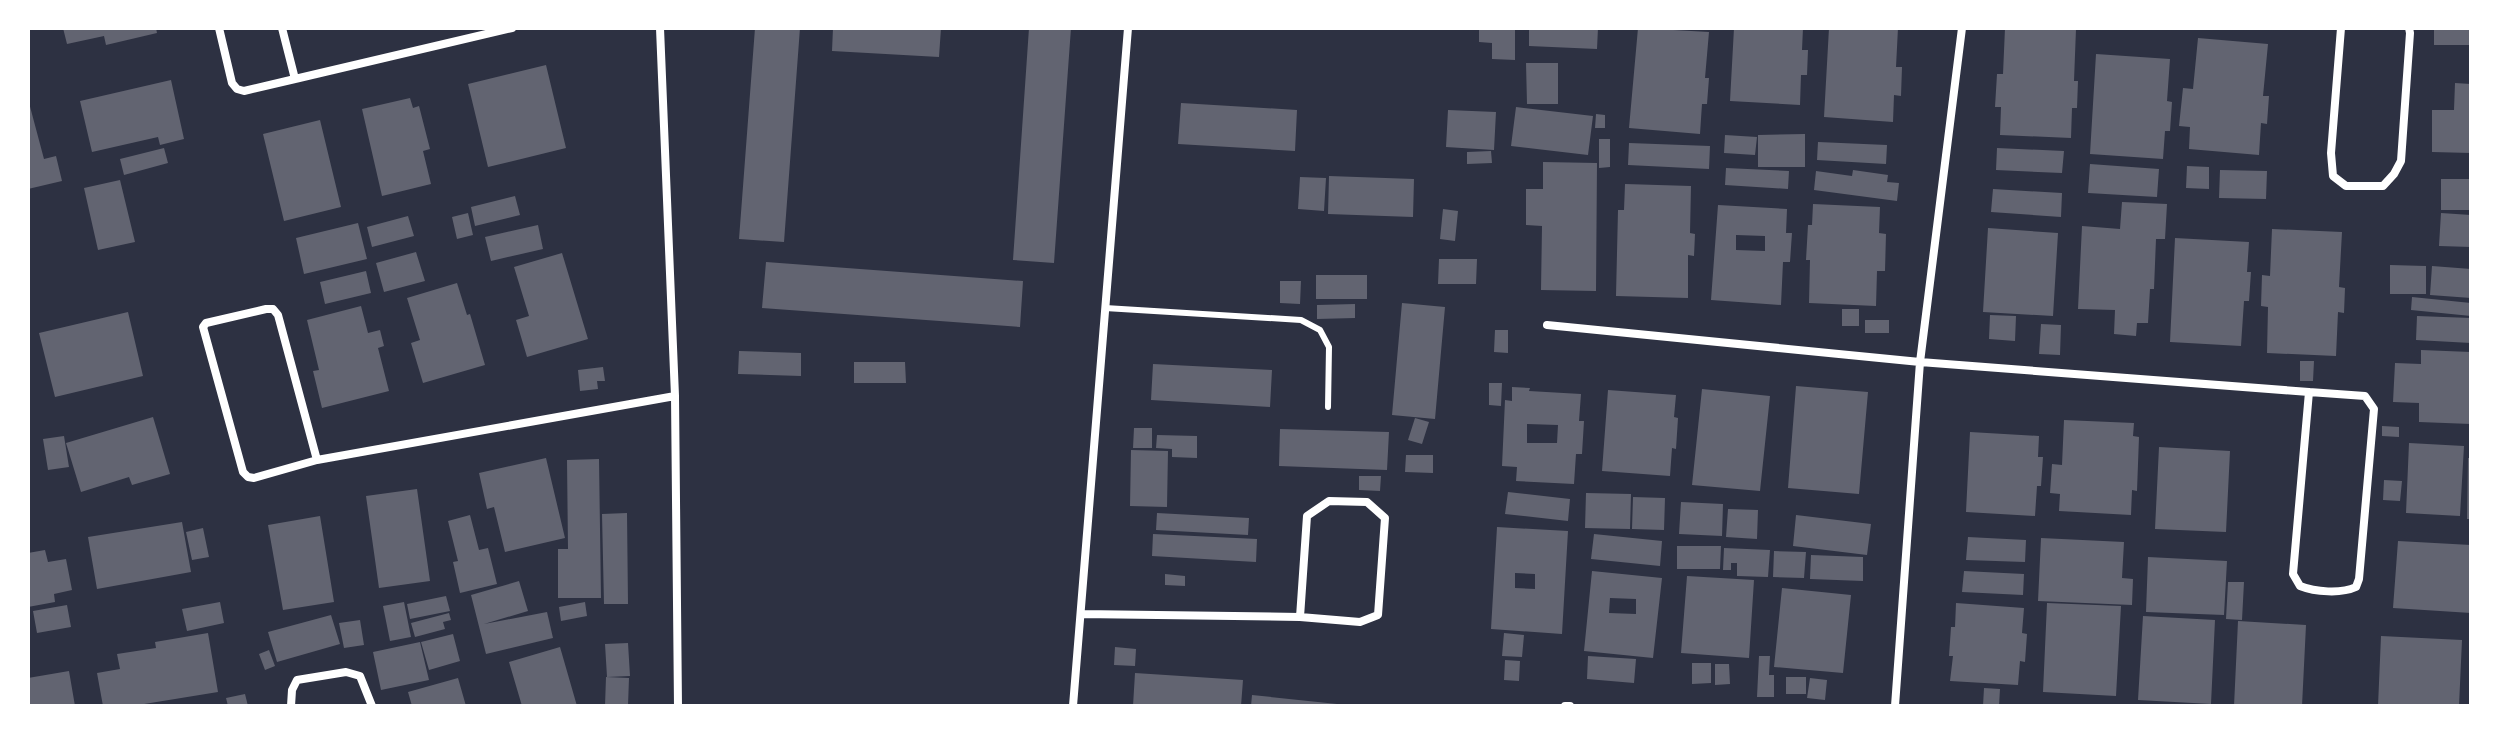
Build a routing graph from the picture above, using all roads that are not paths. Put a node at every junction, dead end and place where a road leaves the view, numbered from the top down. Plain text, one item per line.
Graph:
1 (219, 28) edge
2 (282, 28) edge
3 (512, 28) edge
4 (660, 28) edge
5 (1128, 28) edge
6 (1962, 28) edge
7 (2341, 28) edge
8 (2409, 28) edge
9 (295, 79) junction
10 (1105, 308) junction
11 (1547, 325) dead end
12 (1920, 362) junction
13 (2309, 392) junction
14 (675, 396) junction
15 (1328, 407) dead end
16 (317, 460) junction
17 (1081, 614) junction
18 (1300, 617) junction
19 (291, 706) edge
20 (372, 706) edge
21 (678, 706) edge
22 (1073, 706) edge
23 (1895, 706) edge

1 - 9 street
2 - 9 street
3 - 9 street
4 - 14 street
5 - 10 street
6 - 12 street
7 - 8 street
10 - 15 lane
10 - 17 street
11 - 12 street
12 - 13 street
12 - 23 street
13 - 13 street
14 - 16 street
14 - 21 street
16 - 16 street
17 - 18 street
17 - 22 street
18 - 18 street
19 - 20 street

